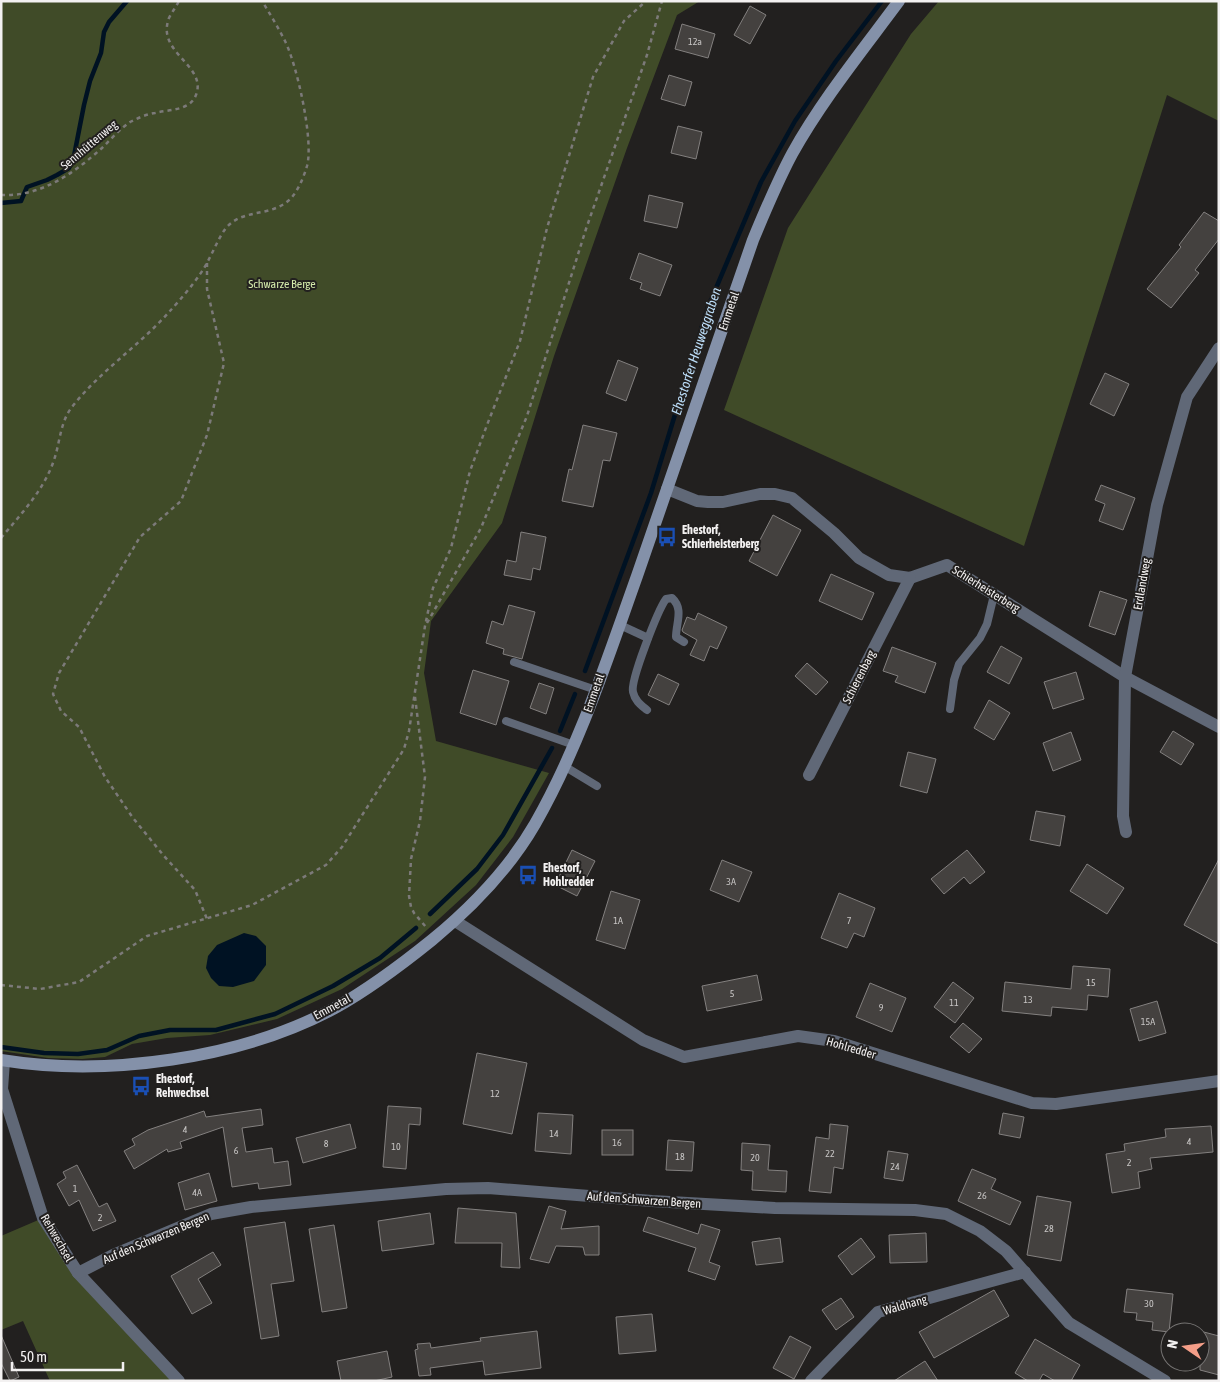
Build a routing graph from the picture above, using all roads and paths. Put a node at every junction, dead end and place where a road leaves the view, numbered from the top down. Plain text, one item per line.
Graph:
1 (179, 1) edge
2 (262, 1) edge
3 (646, 1) edge
4 (662, 1) edge
5 (899, 1) edge
6 (1, 195) edge
7 (207, 263) junction
8 (1219, 348) edge
9 (667, 489) junction
10 (1, 538) edge
11 (910, 578) junction
12 (994, 594) junction
13 (620, 625) junction
14 (425, 626) junction
15 (648, 638) junction
16 (684, 642) dead end
17 (514, 662) dead end
18 (1125, 677) junction
19 (596, 690) junction
20 (415, 693) junction
21 (950, 709) dead end
22 (647, 710) dead end
23 (506, 721) dead end
24 (1219, 727) edge
25 (574, 745) junction
26 (564, 766) junction
27 (809, 775) dead end
28 (597, 786) dead end
29 (1126, 832) dead end
30 (207, 919) junction
31 (455, 921) junction
32 (435, 937) junction
33 (1, 985) edge
34 (3, 1060) edge
35 (1219, 1081) edge
36 (1026, 1272) junction
37 (78, 1273) junction
38 (179, 1381) edge
39 (810, 1381) edge
40 (1165, 1381) edge

1 - 6 path, Sennhüttenweg
2 - 7 path
3 - 14 path
4 - 14 path
5 - 9 main road, Emmetal
7 - 10 path
7 - 30 path
8 - 18 street, Erdlandweg
9 - 11 street
9 - 13 main road, Emmetal
11 - 12 street, Schierheisterberg
11 - 27 street, Schierenbarg
12 - 18 street, Schierheisterberg
12 - 21 lane
13 - 15 lane
13 - 19 main road, Emmetal
14 - 20 path
15 - 16 lane
15 - 22 lane
17 - 19 lane
18 - 24 street, Schierheisterberg
18 - 29 street, Erdlandweg
19 - 25 main road, Emmetal
20 - 30 path
20 - 32 path
23 - 25 lane
25 - 26 main road, Emmetal
26 - 28 lane
26 - 31 main road, Emmetal
30 - 33 path
31 - 32 main road, Emmetal
31 - 35 street, Hohlredder
32 - 34 main road, Emmetal
34 - 37 street, Rehwechsel
36 - 37 street, Auf den Schwarzen Bergen
36 - 39 street, Waldhang
36 - 40 street, Auf den Schwarzen Bergen
37 - 38 street, Rehwechsel

